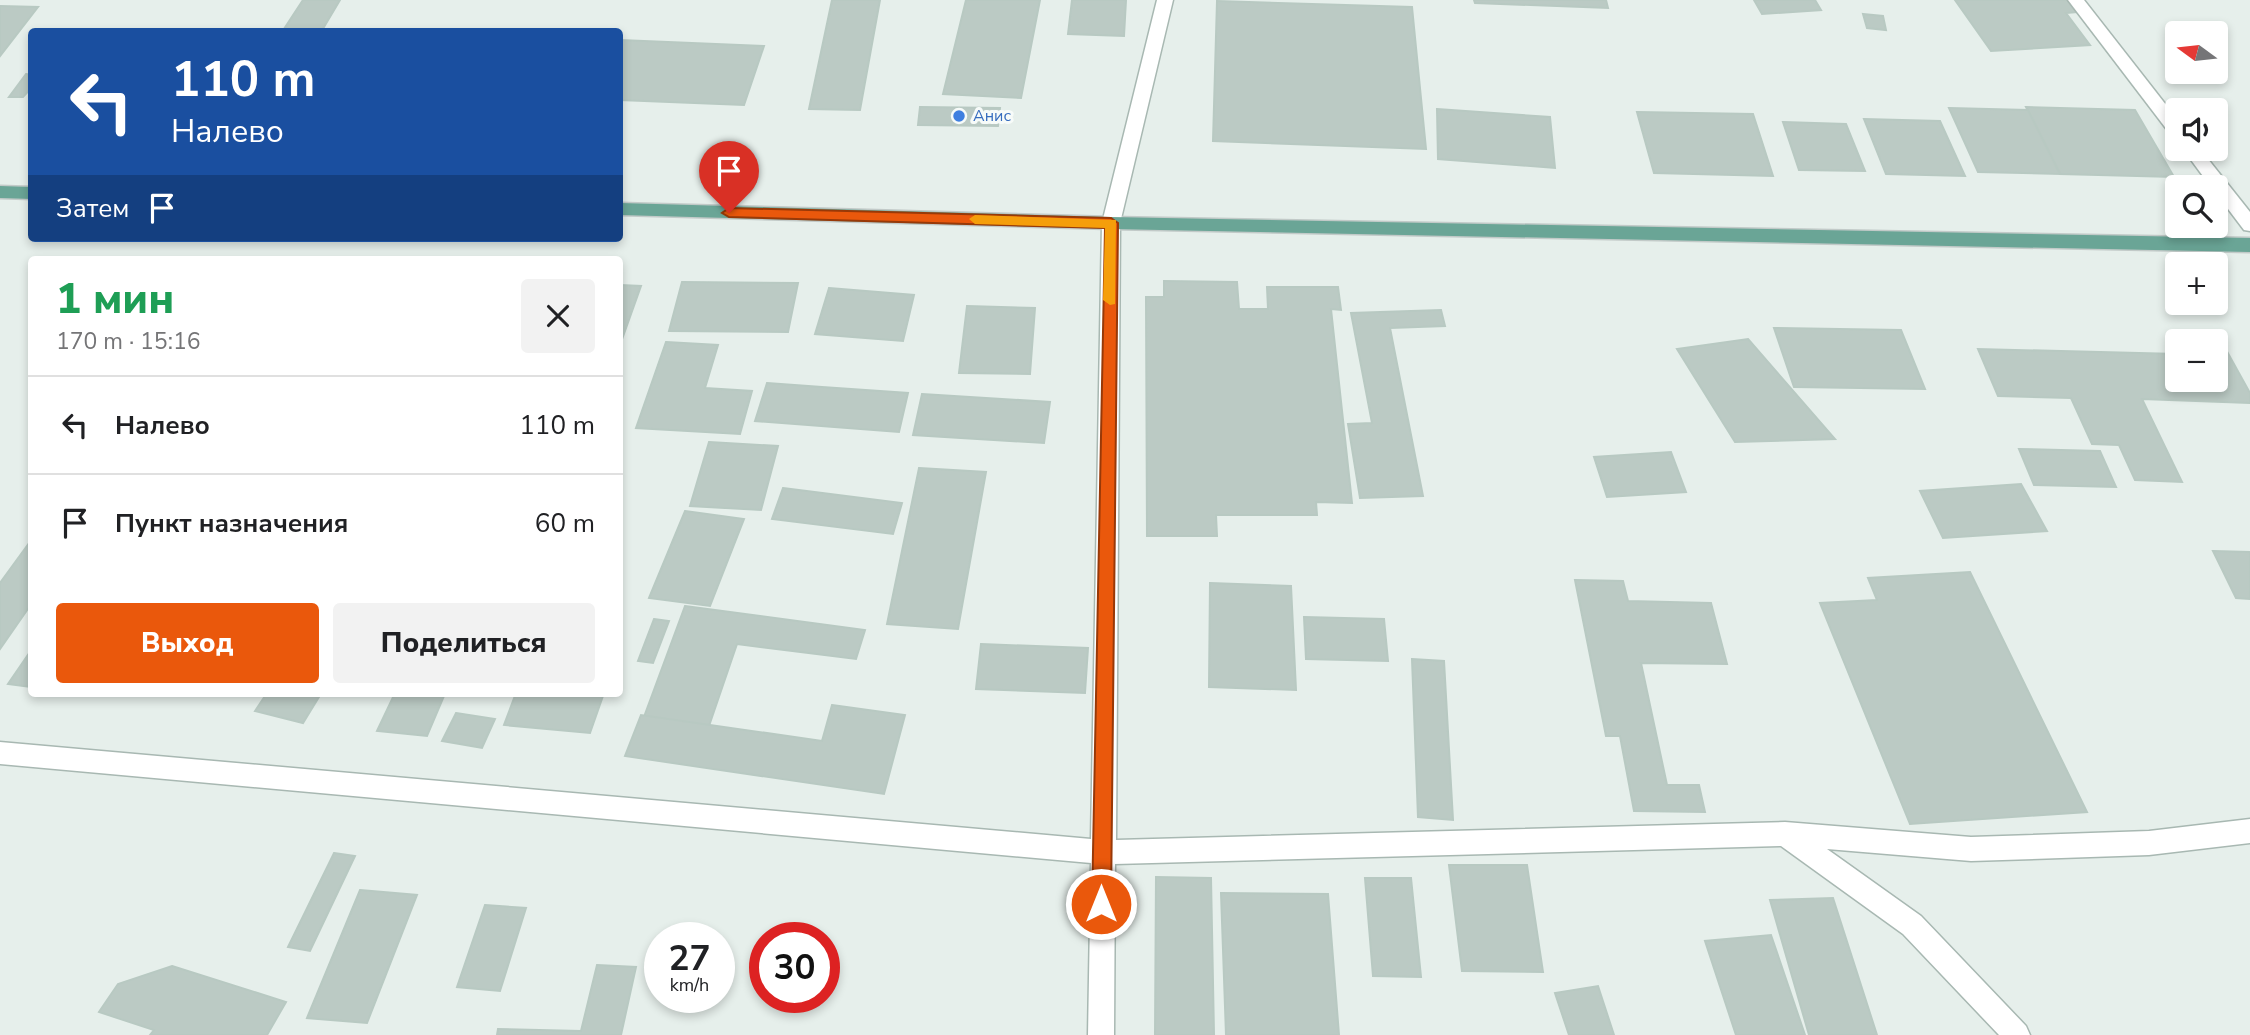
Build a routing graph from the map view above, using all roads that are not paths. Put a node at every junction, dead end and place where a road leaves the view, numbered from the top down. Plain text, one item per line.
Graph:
1 (1165, 0) edge
2 (2076, 0) edge
3 (2165, 115) edge
4 (2200, 161) edge
5 (0, 192) edge
6 (28, 193) edge
7 (623, 209) edge
8 (1111, 223) junction
9 (2250, 225) edge
10 (2250, 245) edge
11 (0, 754) edge
12 (2250, 831) edge
13 (1785, 834) junction
14 (1101, 852) junction
15 (1101, 1035) edge
16 (2017, 1035) edge

1 - 8 street
2 - 3 street
4 - 9 street
5 - 6 main road
7 - 8 main road
8 - 10 main road
8 - 14 street
11 - 14 street
12 - 13 street
13 - 14 street
13 - 16 street
14 - 15 street

